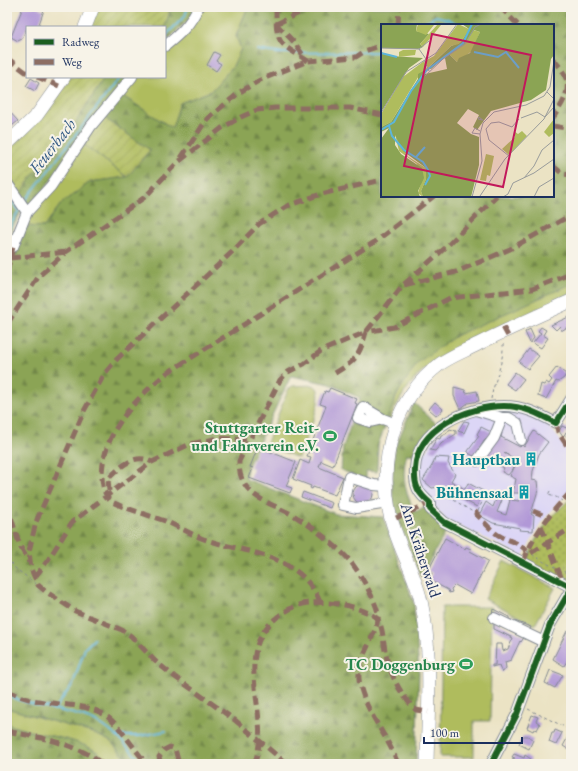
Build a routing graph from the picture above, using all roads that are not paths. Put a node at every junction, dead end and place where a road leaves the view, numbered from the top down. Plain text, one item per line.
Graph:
1 (93, 7) edge
2 (198, 7) edge
3 (85, 26) edge
4 (166, 45) edge
5 (63, 78) edge
6 (131, 78) edge
7 (7, 144) edge
8 (7, 183) edge
9 (24, 208) junction
10 (13, 246) dead end
11 (571, 301) edge
12 (569, 403) edge
13 (476, 410) junction
14 (502, 418) junction
15 (383, 419) dead end
16 (396, 424) junction
17 (521, 440) dead end
18 (477, 461) dead end
19 (385, 486) junction
20 (388, 503) junction
21 (571, 588) edge
22 (494, 618) dead end
23 (544, 642) junction
24 (427, 764) edge
25 (491, 764) edge

1 - 3 main road
2 - 4 street
5 - 7 main road
6 - 9 street
8 - 9 street
9 - 10 street
11 - 16 main road, Am Kräherwald
12 - 13 street
13 - 14 street
13 - 21 street
14 - 17 street
14 - 18 street
15 - 16 street
16 - 19 main road, Am Kräherwald
19 - 20 main road, Am Kräherwald
19 - 20 street
20 - 24 main road, Am Kräherwald
21 - 23 street
22 - 23 street
23 - 25 street

